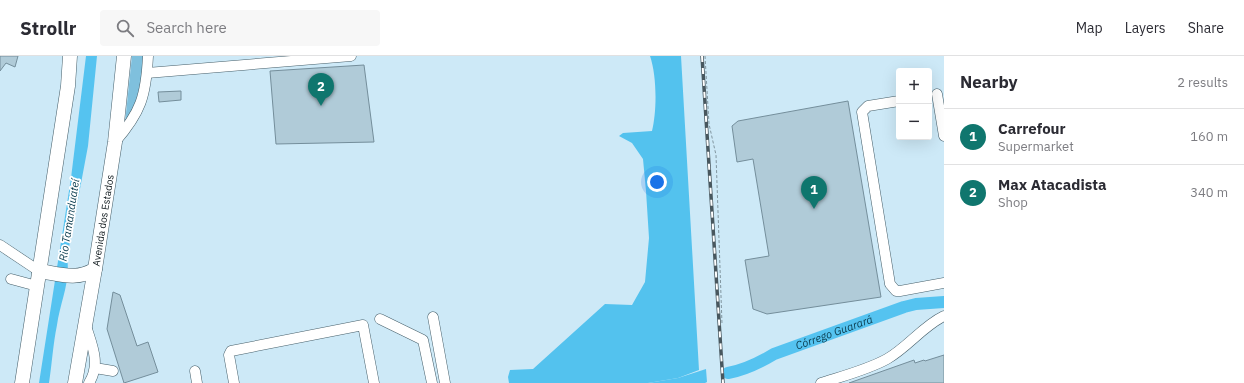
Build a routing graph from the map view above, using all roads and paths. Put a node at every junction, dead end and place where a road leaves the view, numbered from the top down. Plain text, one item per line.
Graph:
1 (70, 56) edge
2 (124, 56) edge
3 (148, 56) edge
4 (351, 56) edge
5 (705, 56) edge
6 (147, 73) junction
7 (937, 94) edge
8 (896, 101) edge
9 (944, 136) edge
10 (114, 142) junction
11 (0, 245) edge
12 (95, 270) junction
13 (44, 272) junction
14 (11, 279) dead end
15 (944, 284) edge
16 (37, 286) junction
17 (944, 316) edge
18 (433, 317) dead end
19 (380, 319) dead end
20 (86, 323) junction
21 (722, 324) dead end
22 (95, 368) junction
23 (113, 371) dead end
24 (195, 371) dead end
25 (22, 383) edge
26 (75, 383) edge
27 (89, 383) edge
28 (198, 383) edge
29 (234, 383) edge
30 (374, 383) edge
31 (432, 383) edge
32 (445, 383) edge
33 (821, 383) edge

1 - 13 highway
2 - 10 highway, Avenida dos Estados
3 - 6 street
4 - 6 street
5 - 21 path
6 - 10 street
7 - 9 street
8 - 15 street
10 - 12 highway, Avenida dos Estados
11 - 13 street
12 - 13 highway
12 - 20 highway, Avenida dos Estados
13 - 16 highway
14 - 16 street
16 - 25 highway
17 - 33 street
18 - 32 street
19 - 31 street
20 - 22 street
20 - 26 highway, Avenida dos Estados
22 - 23 street
22 - 27 street
24 - 28 street
29 - 30 street

